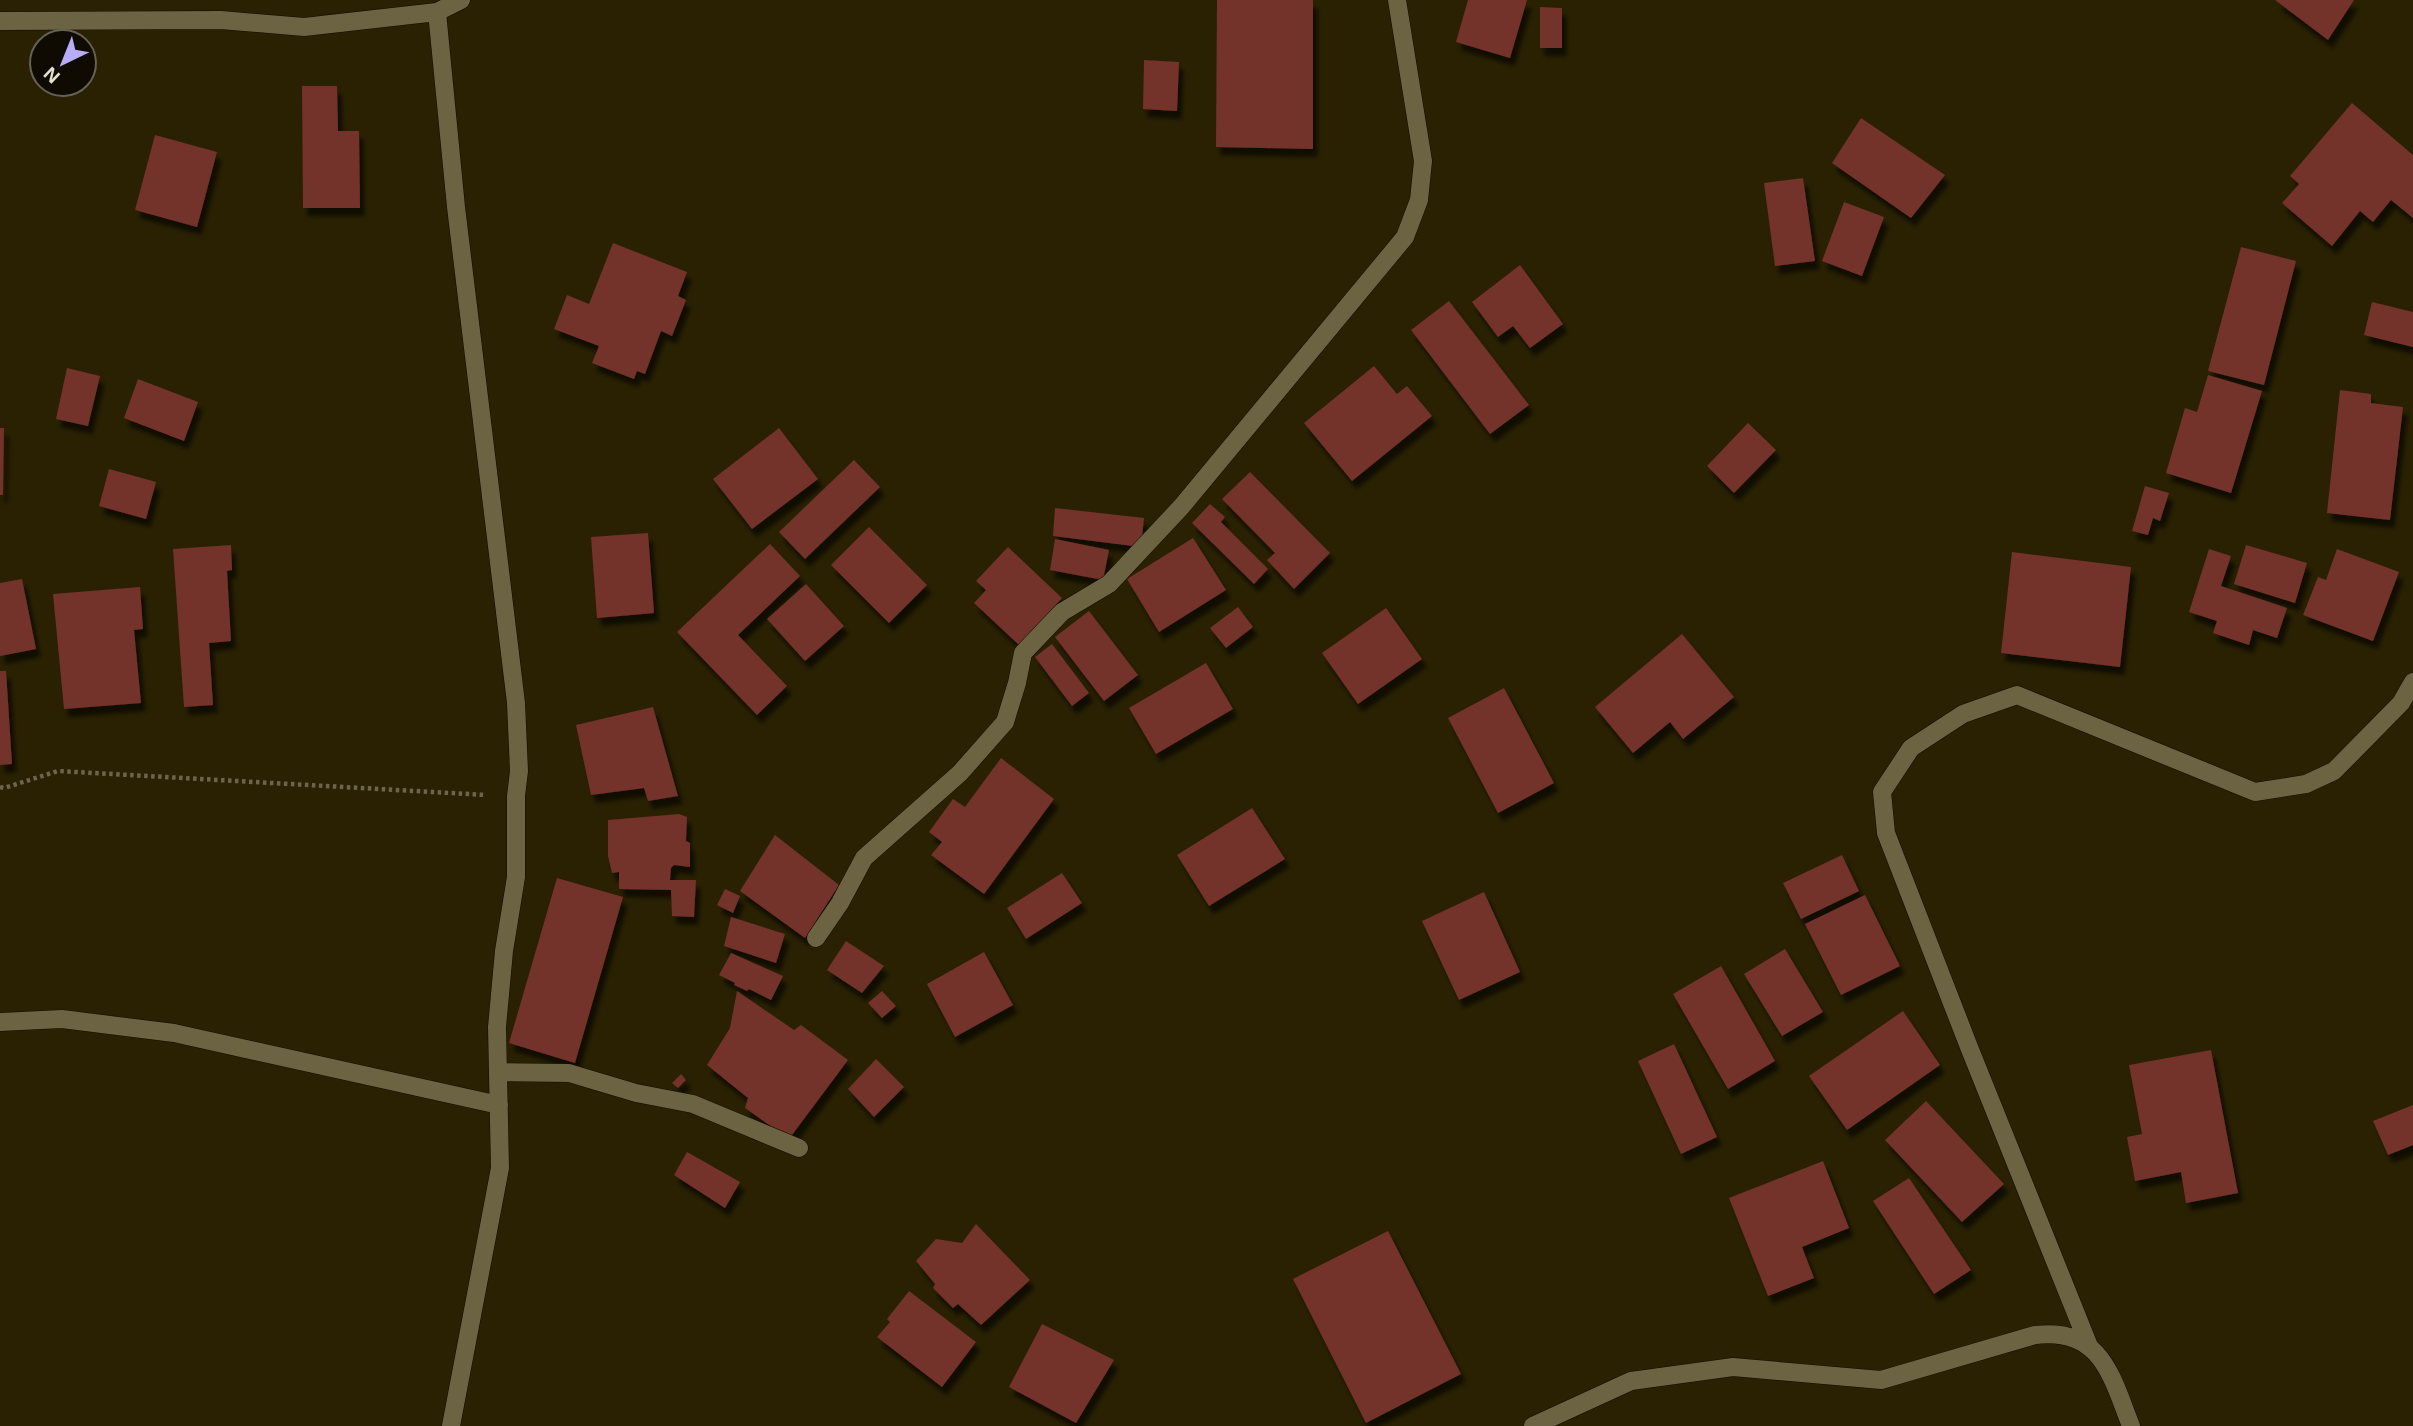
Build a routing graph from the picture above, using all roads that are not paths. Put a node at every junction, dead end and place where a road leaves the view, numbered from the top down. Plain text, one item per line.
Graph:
1 (461, 0) edge
2 (1397, 0) edge
3 (437, 12) junction
4 (0, 21) edge
5 (2413, 682) edge
6 (816, 938) dead end
7 (0, 1022) edge
8 (499, 1072) junction
9 (499, 1105) junction
10 (799, 1148) dead end
11 (2089, 1346) junction
12 (451, 1426) edge
13 (1533, 1426) edge
14 (2131, 1426) edge

1 - 3 street
2 - 6 street
3 - 4 street
3 - 8 street
5 - 11 street
7 - 9 street
8 - 9 street
8 - 10 street
9 - 12 street
11 - 13 street
11 - 14 street

